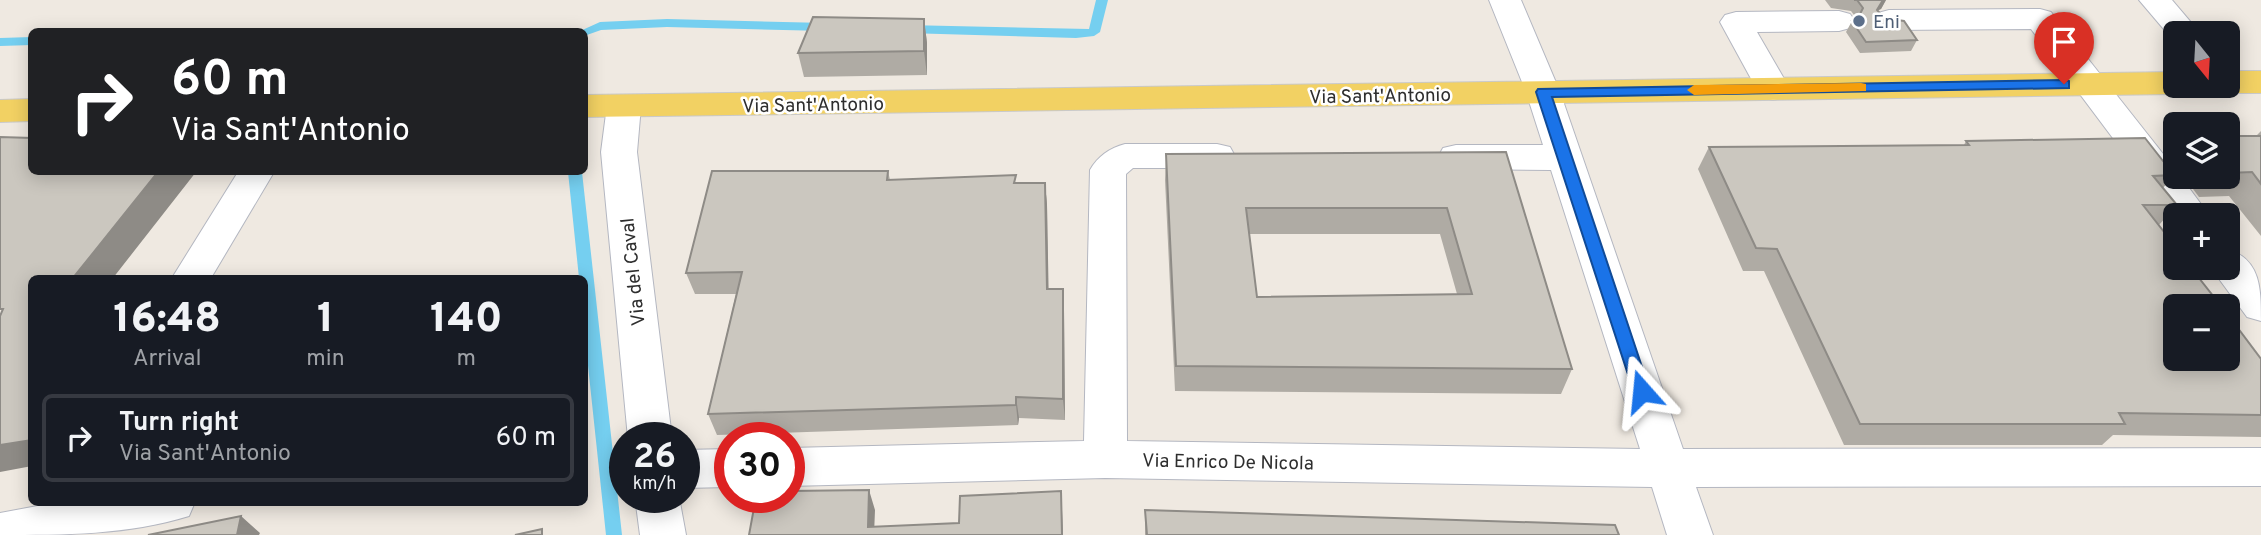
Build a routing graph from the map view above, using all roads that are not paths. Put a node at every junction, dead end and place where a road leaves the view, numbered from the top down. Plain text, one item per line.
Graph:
1 (1505, 0) edge
2 (2155, 0) edge
3 (1889, 20) edge
4 (1839, 21) dead end
5 (2173, 21) edge
6 (2240, 82) edge
7 (2261, 82) edge
8 (2163, 83) edge
9 (2091, 84) junction
10 (1773, 89) junction
11 (1543, 92) junction
12 (588, 106) edge
13 (624, 106) junction
14 (28, 110) edge
15 (0, 111) edge
16 (1248, 157) edge
17 (1427, 157) edge
18 (1564, 158) junction
19 (254, 175) edge
20 (2182, 203) edge
21 (193, 275) edge
22 (2240, 279) edge
23 (2261, 306) edge
24 (648, 422) edge
25 (1105, 459) junction
26 (805, 467) edge
27 (2261, 467) edge
28 (1667, 468) junction
29 (154, 506) edge
30 (660, 513) edge
31 (97, 518) edge
32 (0, 533) edge
33 (663, 535) edge
34 (1690, 535) edge

1 - 11 street
2 - 5 street
3 - 9 street
4 - 10 street
6 - 7 main road
8 - 9 main road, Via Sant'Antonio
9 - 10 main road, Via Sant'Antonio
9 - 20 street
10 - 11 main road, Via Sant'Antonio
11 - 13 main road, Via Sant'Antonio
11 - 18 street
12 - 13 main road, Via Sant'Antonio
13 - 24 street, Via del Caval
14 - 15 main road
16 - 25 street
17 - 18 street
18 - 28 street
19 - 21 street
22 - 23 street
25 - 26 street, Via Enrico De Nicola
25 - 28 street, Via Enrico De Nicola
27 - 28 street, Via Enrico De Nicola
28 - 34 street
29 - 31 street
30 - 33 street
31 - 32 street

